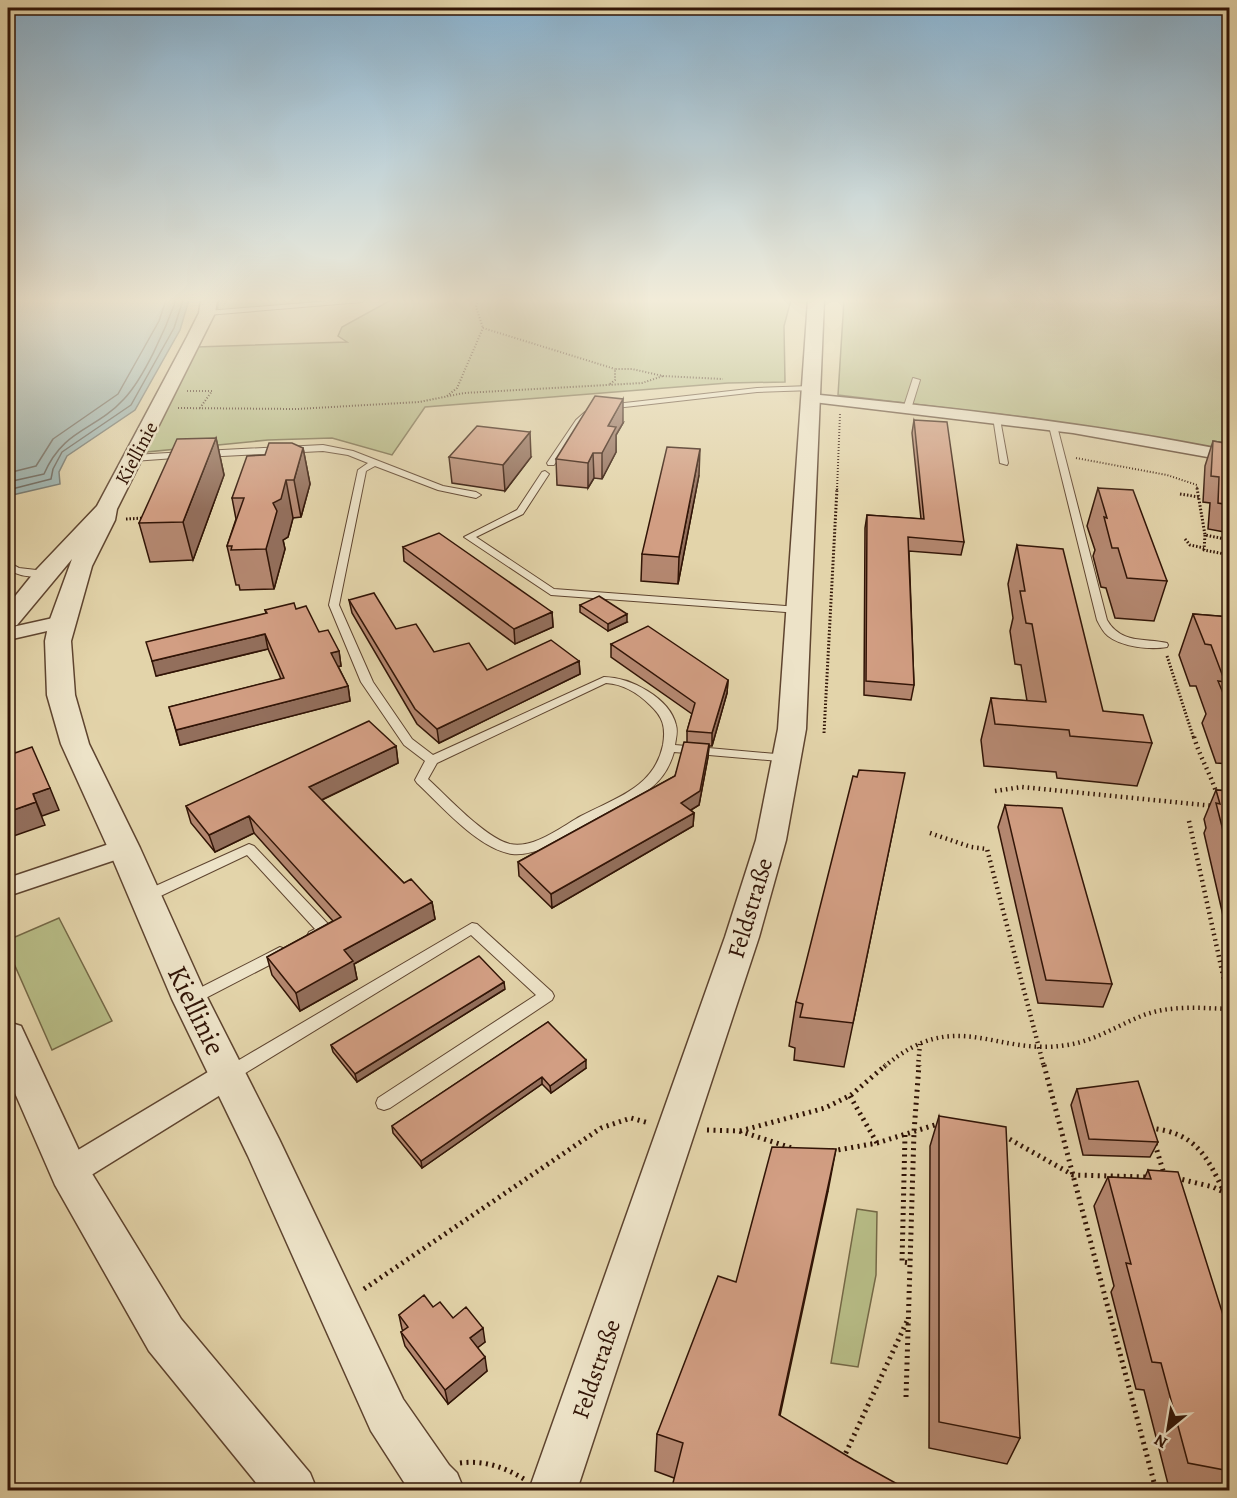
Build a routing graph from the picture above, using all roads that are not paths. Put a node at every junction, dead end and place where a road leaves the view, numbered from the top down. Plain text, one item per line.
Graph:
1 (176, 370) edge
2 (811, 370) edge
3 (916, 380) dead end
4 (810, 393) junction
5 (907, 408) junction
6 (996, 419) junction
7 (1053, 426) junction
8 (1230, 456) edge
9 (133, 458) junction
10 (374, 463) junction
11 (1004, 463) dead end
12 (551, 464) dead end
13 (545, 474) dead end
14 (476, 495) dead end
15 (105, 514) junction
16 (8, 565) edge
17 (45, 574) junction
18 (799, 610) junction
19 (8, 620) edge
20 (62, 622) junction
21 (8, 634) edge
22 (1162, 645) road end
23 (669, 748) junction
24 (788, 759) junction
25 (432, 760) junction
26 (124, 848) junction
27 (8, 887) edge
28 (145, 897) junction
29 (190, 999) junction
30 (8, 1037) edge
31 (228, 1075) junction
32 (384, 1103) dead end
33 (69, 1172) junction
34 (293, 1491) edge
35 (440, 1491) edge
36 (554, 1491) edge

1 - 9 street, Kiellinie
2 - 4 street, Feldstraße
3 - 5 lane
4 - 5 street
4 - 12 lane
4 - 18 street, Feldstraße
5 - 6 street
6 - 7 street
6 - 11 lane
7 - 8 street
7 - 22 lane
9 - 10 lane
9 - 15 street, Kiellinie
10 - 14 lane
10 - 25 lane
13 - 18 lane
15 - 17 street, Kiellinie
15 - 20 street, Kiellinie
16 - 17 lane
17 - 19 street, Kiellinie
18 - 24 street, Feldstraße
20 - 21 street
20 - 26 street, Kiellinie
23 - 24 lane
23 - 25 lane
23 - 25 lane
24 - 36 street, Feldstraße
26 - 27 street
26 - 28 street, Kiellinie
28 - 29 street, Kiellinie
28 - 29 lane
29 - 31 street, Kiellinie
30 - 33 street
31 - 32 lane
31 - 33 street
31 - 35 street, Kiellinie
33 - 34 street

